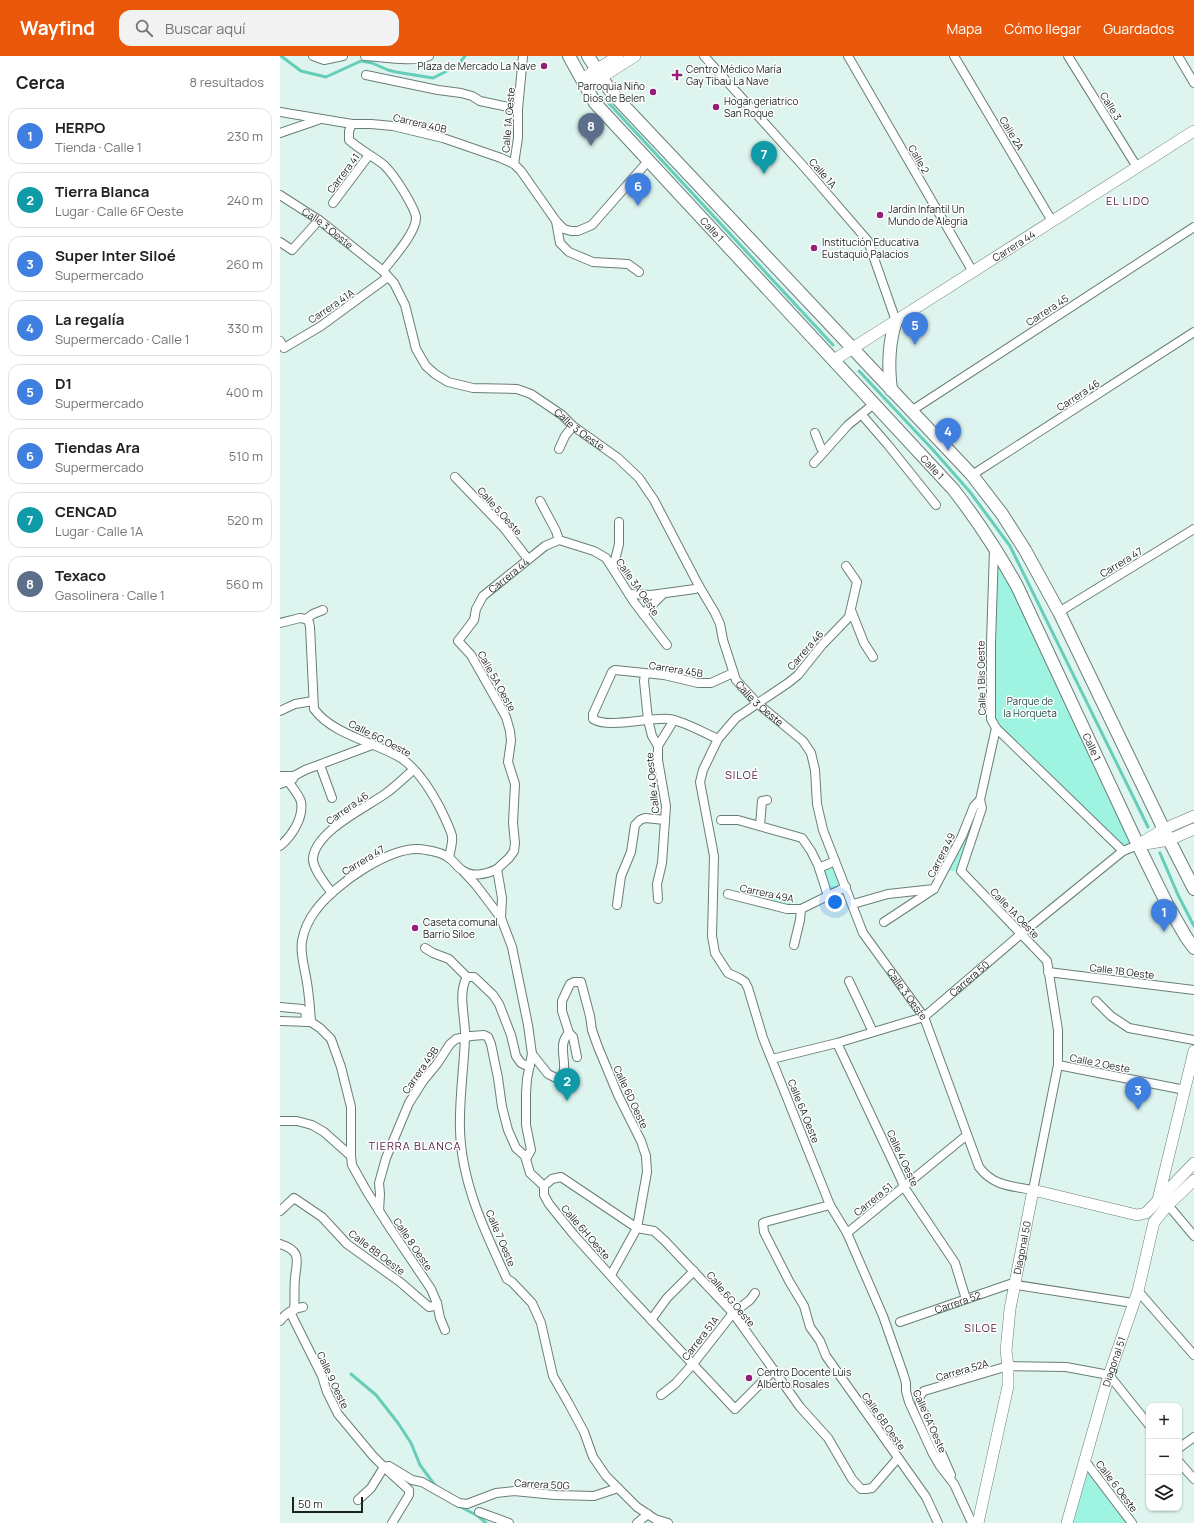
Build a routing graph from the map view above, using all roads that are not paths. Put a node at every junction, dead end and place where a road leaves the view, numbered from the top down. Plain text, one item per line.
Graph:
1 (313, 56) edge
2 (343, 56) edge
3 (365, 56) edge
4 (429, 56) edge
5 (523, 56) edge
6 (569, 56) edge
7 (588, 56) edge
8 (618, 56) edge
9 (635, 56) edge
10 (704, 56) edge
11 (848, 56) edge
12 (954, 56) edge
13 (1068, 56) edge
14 (1178, 56) edge
15 (599, 74) junction
16 (366, 75) dead end
17 (584, 83) junction
18 (1194, 84) edge
19 (518, 109) junction
20 (280, 112) edge
21 (318, 120) junction
22 (352, 124) junction
23 (1194, 131) edge
24 (280, 133) edge
25 (369, 155) junction
26 (649, 160) junction
27 (514, 164) junction
28 (1137, 167) junction
29 (280, 195) edge
30 (333, 203) dead end
31 (319, 220) junction
32 (556, 221) junction
33 (1052, 221) junction
34 (1194, 227) edge
35 (280, 242) edge
36 (639, 272) dead end
37 (973, 272) junction
38 (386, 274) junction
39 (896, 321) junction
40 (1194, 332) edge
41 (282, 345) edge
42 (853, 349) junction
43 (834, 360) junction
44 (891, 390) junction
45 (875, 403) junction
46 (911, 411) junction
47 (862, 415) junction
48 (573, 426) junction
49 (816, 434) dead end
50 (559, 449) dead end
51 (824, 451) junction
52 (814, 463) dead end
53 (972, 475) junction
54 (455, 477) dead end
55 (540, 501) dead end
56 (936, 504) dead end
57 (619, 522) dead end
58 (1192, 533) edge
59 (559, 540) junction
60 (995, 546) junction
61 (528, 560) junction
62 (846, 566) dead end
63 (613, 568) junction
64 (699, 586) junction
65 (630, 594) junction
66 (664, 594) junction
67 (322, 610) dead end
68 (851, 610) junction
69 (1059, 612) junction
70 (643, 614) junction
71 (306, 619) junction
72 (280, 622) edge
73 (458, 641) joint
74 (667, 645) dead end
75 (873, 657) dead end
76 (734, 673) junction
77 (645, 674) junction
78 (313, 701) junction
79 (756, 703) junction
80 (280, 711) edge
81 (648, 720) junction
82 (674, 720) junction
83 (996, 728) junction
84 (718, 739) junction
85 (372, 745) junction
86 (658, 746) junction
87 (320, 765) junction
88 (413, 770) junction
89 (280, 776) edge
90 (287, 780) edge
91 (332, 798) dead end
92 (767, 800) dead end
93 (980, 800) junction
94 (1194, 816) edge
95 (665, 820) junction
96 (721, 820) dead end
97 (760, 826) junction
98 (1194, 829) edge
99 (1166, 835) junction
100 (1138, 845) junction
101 (280, 846) edge
102 (1123, 851) junction
103 (449, 858) junction
104 (835, 862) junction
105 (819, 868) junction
106 (496, 869) junction
107 (961, 871) joint
108 (464, 872) junction
109 (846, 887) junction
110 (934, 888) junction
111 (1194, 889) edge
112 (332, 893) junction
113 (728, 894) dead end
114 (828, 896) junction
115 (658, 898) dead end
116 (853, 904) junction
117 (617, 905) dead end
118 (801, 910) junction
119 (501, 918) junction
120 (884, 922) dead end
121 (1021, 934) junction
122 (794, 945) dead end
123 (425, 948) dead end
124 (1194, 948) edge
125 (1048, 972) junction
126 (467, 978) junction
127 (849, 981) dead end
128 (1194, 990) edge
129 (1096, 1001) dead end
130 (280, 1007) edge
131 (924, 1017) junction
132 (280, 1021) edge
133 (308, 1022) junction
134 (873, 1032) junction
135 (569, 1034) junction
136 (484, 1035) joint
137 (466, 1036) junction
138 (1194, 1040) edge
139 (837, 1043) junction
140 (1194, 1051) edge
141 (532, 1054) junction
142 (577, 1057) dead end
143 (772, 1059) junction
144 (530, 1065) junction
145 (1058, 1065) junction
146 (1185, 1090) junction
147 (280, 1121) edge
148 (967, 1135) junction
149 (351, 1156) junction
150 (526, 1159) junction
151 (1194, 1162) edge
152 (1194, 1180) edge
153 (379, 1183) junction
154 (544, 1186) junction
155 (364, 1187) junction
156 (904, 1187) junction
157 (1033, 1190) junction
158 (1158, 1201) junction
159 (830, 1205) junction
160 (1168, 1205) junction
161 (280, 1211) edge
162 (379, 1211) junction
163 (637, 1228) junction
164 (847, 1233) junction
165 (1194, 1236) edge
166 (280, 1244) edge
167 (694, 1271) junction
168 (611, 1275) junction
169 (1015, 1285) junction
170 (1138, 1290) junction
171 (755, 1293) dead end
172 (966, 1299) junction
173 (438, 1303) junction
174 (1133, 1303) junction
175 (303, 1308) dead end
176 (292, 1311) junction
177 (733, 1313) junction
178 (651, 1320) junction
179 (280, 1321) edge
180 (900, 1322) dead end
181 (445, 1330) dead end
182 (1194, 1355) edge
183 (693, 1364) junction
184 (1008, 1366) junction
185 (774, 1370) junction
186 (1109, 1375) junction
187 (921, 1393) joint
188 (661, 1395) dead end
189 (1146, 1421) edge
190 (1194, 1437) edge
191 (1182, 1446) edge
192 (898, 1458) junction
193 (1085, 1461) junction
194 (1182, 1465) edge
195 (384, 1467) junction
196 (1194, 1479) edge
197 (954, 1484) junction
198 (618, 1488) junction
199 (358, 1500) dead end
200 (467, 1504) joint
201 (480, 1512) dead end
202 (648, 1514) junction
203 (487, 1519) edge
204 (392, 1523) edge
205 (509, 1523) edge
206 (637, 1523) edge
207 (668, 1523) edge
208 (938, 1523) edge
209 (972, 1523) edge
210 (978, 1523) edge
211 (1067, 1523) edge
212 (1132, 1523) edge

1 - 2 street
3 - 4 street
5 - 19 street, Calle 1A Oeste
6 - 17 main road, Calle 1
7 - 15 main road, Calle 1
8 - 15 street
9 - 15 street
10 - 39 street, Calle 1A
11 - 37 street, Calle 2
12 - 33 street, Calle 2A
13 - 28 street, Calle 3
14 - 18 street
15 - 17 street
15 - 42 main road, Calle 1
16 - 19 street
17 - 26 main road, Calle 1
19 - 27 street, Calle 1A Oeste
20 - 21 street, Carrera 40B
21 - 22 street, Carrera 40B
21 - 24 street, Carrera 40B
22 - 25 street, Carrera 41A
22 - 27 street, Carrera 40B
23 - 28 street, Carrera 44
25 - 30 street, Carrera 41
25 - 38 street, Carrera 41A
26 - 32 street
26 - 43 main road, Calle 1
27 - 32 street, Calle 1A Oeste
28 - 33 street, Carrera 44
29 - 31 street, Calle 3 Oeste
31 - 35 street
31 - 38 street, Calle 3 Oeste
32 - 36 street
33 - 37 street, Carrera 44
34 - 46 street, Carrera 45
37 - 39 street, Carrera 44
38 - 41 street, Carrera 41A
38 - 48 street, Calle 3 Oeste
39 - 42 street, Carrera 44
39 - 44 main road
40 - 53 street, Carrera 46
42 - 43 street, Carrera 44
42 - 44 main road, Calle 1
43 - 45 main road, Calle 1
44 - 46 main road, Calle 1
45 - 47 street
45 - 60 main road, Calle 1
46 - 53 main road, Calle 1
47 - 51 street
47 - 56 street
48 - 50 street
48 - 64 street, Calle 3 Oeste
49 - 51 street
51 - 52 street
53 - 69 main road, Calle 1
54 - 61 street, Calle 5 Oeste
55 - 59 street
57 - 63 street
58 - 69 street, Carrera 47
59 - 61 street, Carrera 44
59 - 63 street, Calle 3A Oeste
60 - 83 street, Calle 1 Bis Oeste
60 - 100 main road, Calle 1
61 - 73 street, Carrera 44
62 - 68 street, Carrera 46
63 - 65 street, Calle 3A Oeste
64 - 66 street
64 - 76 street, Calle 3 Oeste
65 - 66 street
65 - 70 street, Calle 3A Oeste
66 - 70 street
67 - 71 street
68 - 75 street
68 - 79 street, Carrera 46
69 - 99 main road, Calle 1
70 - 74 street, Calle 3A Oeste
71 - 72 street
71 - 78 street, Calle 6G Oeste
73 - 106 street, Calle 5A Oeste
76 - 77 street, Carrera 45B
76 - 79 street, Calle 3 Oeste
77 - 81 street, Calle 4 Oeste
77 - 81 street, Carrera 45B
78 - 80 street
78 - 85 street, Calle 6G Oeste
79 - 84 street, Carrera 46
79 - 104 street, Calle 3 Oeste
81 - 82 street
81 - 86 street, Calle 4 Oeste
82 - 84 street
82 - 86 street
83 - 93 street, Carrera 49
83 - 102 street
84 - 143 street, Calle 6A Oeste
85 - 87 street
85 - 88 street, Calle 6G Oeste
86 - 95 street, Calle 4 Oeste
87 - 90 street
87 - 91 street
88 - 103 street, Calle 6G Oeste
88 - 112 street, Carrera 46
89 - 90 street
90 - 101 street
92 - 97 street
93 - 107 street, Carrera 49
93 - 110 street, Carrera 49
94 - 99 street, Carrera 50
95 - 115 street, Calle 4 Oeste
95 - 117 street
96 - 97 street
97 - 105 street
98 - 99 street, Carrera 50
99 - 100 street, Carrera 50
99 - 111 main road, Calle 1
100 - 102 street, Carrera 50
100 - 124 main road, Calle 1
102 - 121 street, Carrera 50
103 - 108 street
103 - 112 street, Carrera 47
104 - 105 street
104 - 109 street, Calle 3 Oeste
105 - 114 street
106 - 108 street
106 - 119 street
107 - 121 street, Calle 1A Oeste
108 - 119 street
109 - 114 street, Carrera 49A
109 - 116 street, Calle 3 Oeste
110 - 116 street, Carrera 49
110 - 120 street
112 - 133 street, Carrera 47
113 - 118 street, Carrera 49A
114 - 118 street, Carrera 49A
116 - 131 street, Calle 3 Oeste
118 - 122 street
119 - 141 street
121 - 125 street, Calle 1A Oeste
121 - 131 street, Carrera 50
123 - 126 street
125 - 128 street, Calle 1B Oeste
125 - 145 street, Diagonal 50
126 - 137 street, Calle 7 Oeste
126 - 144 street
127 - 134 street
129 - 138 street
130 - 133 street
131 - 134 street, Carrera 50
131 - 148 street, Calle 3 Oeste
132 - 133 street
133 - 149 street
134 - 139 street, Carrera 50
135 - 141 street
135 - 142 street
135 - 163 street, Calle 6D Oeste
136 - 137 street, Carrera 49B
136 - 150 street, Calle 6H Oeste
137 - 153 street, Carrera 49B
137 - 198 street, Calle 7 Oeste
139 - 143 street, Carrera 50
139 - 156 street, Calle 4 Oeste
140 - 146 street
141 - 144 street
143 - 159 street, Calle 6A Oeste
144 - 150 street
145 - 146 street, Calle 2 Oeste
145 - 157 street, Diagonal 50
146 - 158 street
147 - 149 street
148 - 156 street, Carrera 51
148 - 157 street, Calle 3 Oeste
149 - 155 street, Calle 8 Oeste
150 - 154 street, Calle 6H Oeste
151 - 158 street
152 - 160 street
153 - 155 street
153 - 162 street, Carrera 49B
154 - 163 street, Calle 6G Oeste
154 - 168 street, Calle 6H Oeste
155 - 162 street, Calle 8 Oeste
156 - 164 street, Carrera 51
156 - 172 street, Calle 4 Oeste
157 - 158 street, Calle 3 Oeste
157 - 169 street, Diagonal 50
159 - 164 street, Calle 6A Oeste
159 - 192 street, Calle 6B Oeste
160 - 165 street
160 - 170 street, Diagonal 51
161 - 173 street, Calle 8B Oeste
162 - 173 street, Calle 8 Oeste
163 - 167 street, Calle 6G Oeste
163 - 168 street
164 - 197 street, Calle 6A Oeste
166 - 176 street
167 - 177 street, Calle 6G Oeste
167 - 178 street
168 - 178 street, Calle 6H Oeste
169 - 172 street, Carrera 52
169 - 174 street
169 - 184 street, Diagonal 50
170 - 174 street, Diagonal 51
170 - 182 street
171 - 177 street, Carrera 51A
172 - 180 street, Carrera 52
173 - 181 street, Calle 8 Oeste
174 - 186 street, Diagonal 51
175 - 176 street
176 - 179 street
176 - 195 street, Calle 9 Oeste
177 - 183 street, Carrera 51A
177 - 185 street, Calle 6G Oeste
178 - 183 street, Calle 6H Oeste
183 - 185 street, Calle 6H Oeste
183 - 188 street, Carrera 51A
184 - 186 street
184 - 187 street, Carrera 52A
184 - 210 street, Diagonal 50
185 - 192 street, Calle 6G Oeste
186 - 189 street
186 - 193 street, Diagonal 51
187 - 197 street, Calle 6A Oeste
190 - 191 street
192 - 208 street, Calle 6B Oeste
193 - 211 street, Diagonal 51
193 - 212 street, Calle 6 Oeste
194 - 196 street
195 - 199 street
195 - 200 street, Calle 9 Oeste
195 - 204 street, Calle 9 Oeste
197 - 209 street, Calle 6A Oeste
198 - 200 street, Carrera 50G
198 - 202 street, Calle 7 Oeste
201 - 203 street
202 - 206 street
202 - 207 street, Calle 7 Oeste
203 - 205 street

